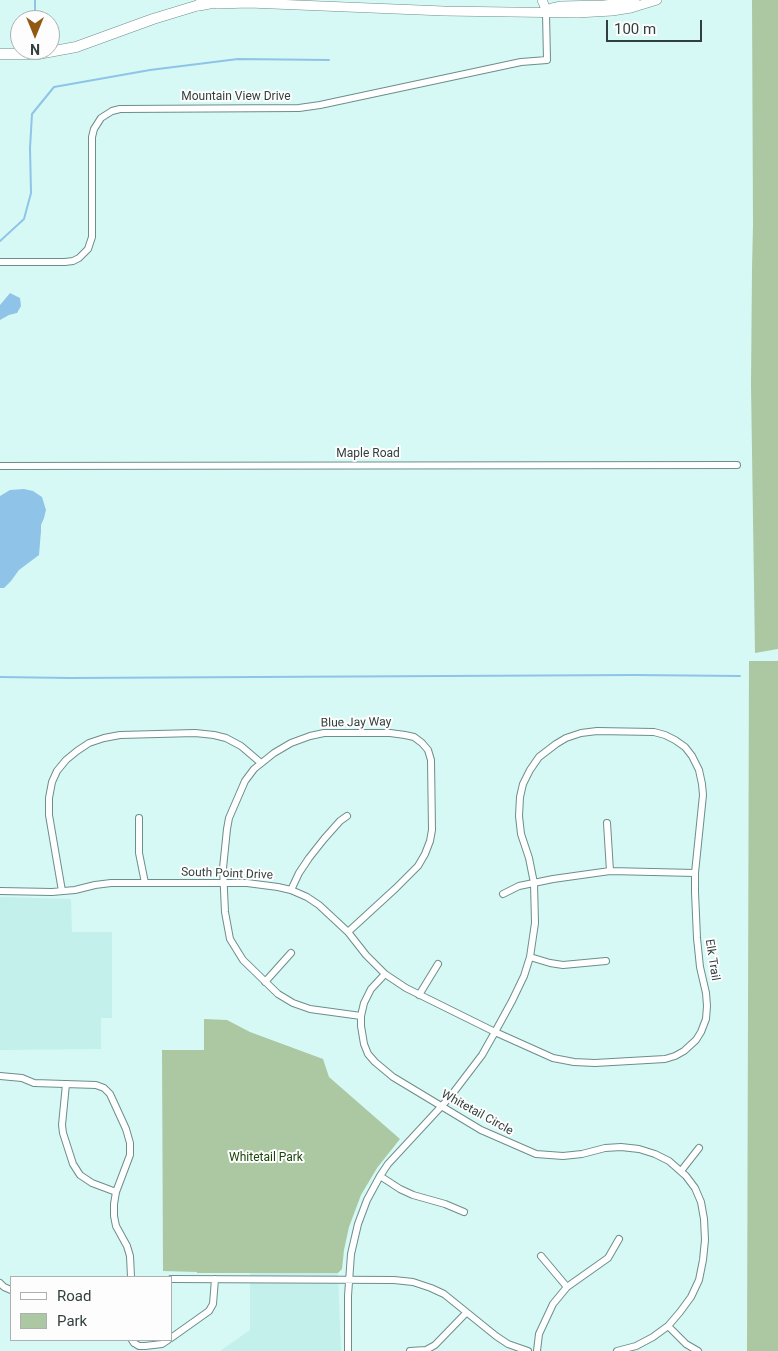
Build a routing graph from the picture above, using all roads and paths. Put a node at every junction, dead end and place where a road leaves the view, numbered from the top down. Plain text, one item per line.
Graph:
1 (224, 0) edge
2 (542, 0) edge
3 (593, 0) edge
4 (635, 0) edge
5 (658, 0) edge
6 (623, 1) edge
7 (198, 5) junction
8 (546, 13) junction
9 (0, 54) edge
10 (0, 262) edge
11 (737, 465) dead end
12 (0, 466) edge
13 (261, 763) junction
14 (347, 816) dead end
15 (139, 818) dead end
16 (607, 823) dead end
17 (610, 871) junction
18 (695, 873) junction
19 (145, 883) junction
20 (224, 883) junction
21 (534, 883) junction
22 (292, 890) junction
23 (0, 891) edge
24 (62, 891) junction
25 (503, 894) dead end
26 (348, 932) junction
27 (291, 953) dead end
28 (530, 957) junction
29 (606, 961) dead end
30 (438, 964) dead end
31 (385, 974) junction
32 (265, 982) junction
33 (419, 995) junction
34 (361, 1016) junction
35 (495, 1032) junction
36 (0, 1076) edge
37 (66, 1084) junction
38 (441, 1106) junction
39 (699, 1148) dead end
40 (681, 1171) junction
41 (380, 1176) junction
42 (116, 1192) junction
43 (464, 1212) dead end
44 (619, 1239) dead end
45 (541, 1256) dead end
46 (131, 1276) edge
47 (172, 1279) edge
48 (215, 1279) junction
49 (349, 1280) junction
50 (567, 1287) junction
51 (466, 1313) junction
52 (668, 1326) junction
53 (172, 1338) edge
54 (133, 1341) edge
55 (167, 1341) edge
56 (348, 1351) edge
57 (410, 1351) edge
58 (528, 1351) edge
59 (537, 1351) edge
60 (617, 1351) edge
61 (698, 1351) edge

1 - 7 highway
2 - 8 main road
3 - 6 main road
4 - 6 main road
5 - 8 main road
6 - 8 main road
7 - 8 main road
7 - 9 main road
8 - 10 street, Mountain View Drive
11 - 12 street, Maple Road
13 - 20 street, Blue Jay Way
13 - 24 street
13 - 26 street, Blue Jay Way
14 - 22 street
15 - 19 street
16 - 17 street
17 - 18 street
17 - 21 street
18 - 21 street, Elk Trail
18 - 35 street, Elk Trail
19 - 20 street, South Point Drive
19 - 24 street, South Point Drive
20 - 22 street, South Point Drive
20 - 32 street, Blue Jay Way
21 - 25 street
21 - 28 street, Elk Trail
22 - 26 street, South Point Drive
23 - 24 street, South Point Drive
26 - 31 street, South Point Drive
27 - 32 street
28 - 29 street
28 - 35 street, Elk Trail
30 - 33 street
31 - 33 street, South Point Drive
31 - 34 street, Whitetail Circle
32 - 34 street, Blue Jay Way
33 - 35 street, South Point Drive
34 - 38 street, Whitetail Circle
35 - 38 street, Elk Trail
36 - 37 street
37 - 42 street
37 - 42 street
38 - 40 street, Whitetail Circle
38 - 41 street, Elk Trail
39 - 40 street
40 - 52 street, Whitetail Circle
41 - 43 street
41 - 49 street, Elk Trail
42 - 46 street
44 - 50 street
45 - 50 street
47 - 48 street
48 - 49 street
48 - 53 street
49 - 51 street
49 - 56 street, Elk Trail
50 - 59 street
51 - 57 street
51 - 58 street
52 - 60 street, Whitetail Circle
52 - 61 street
54 - 55 street

